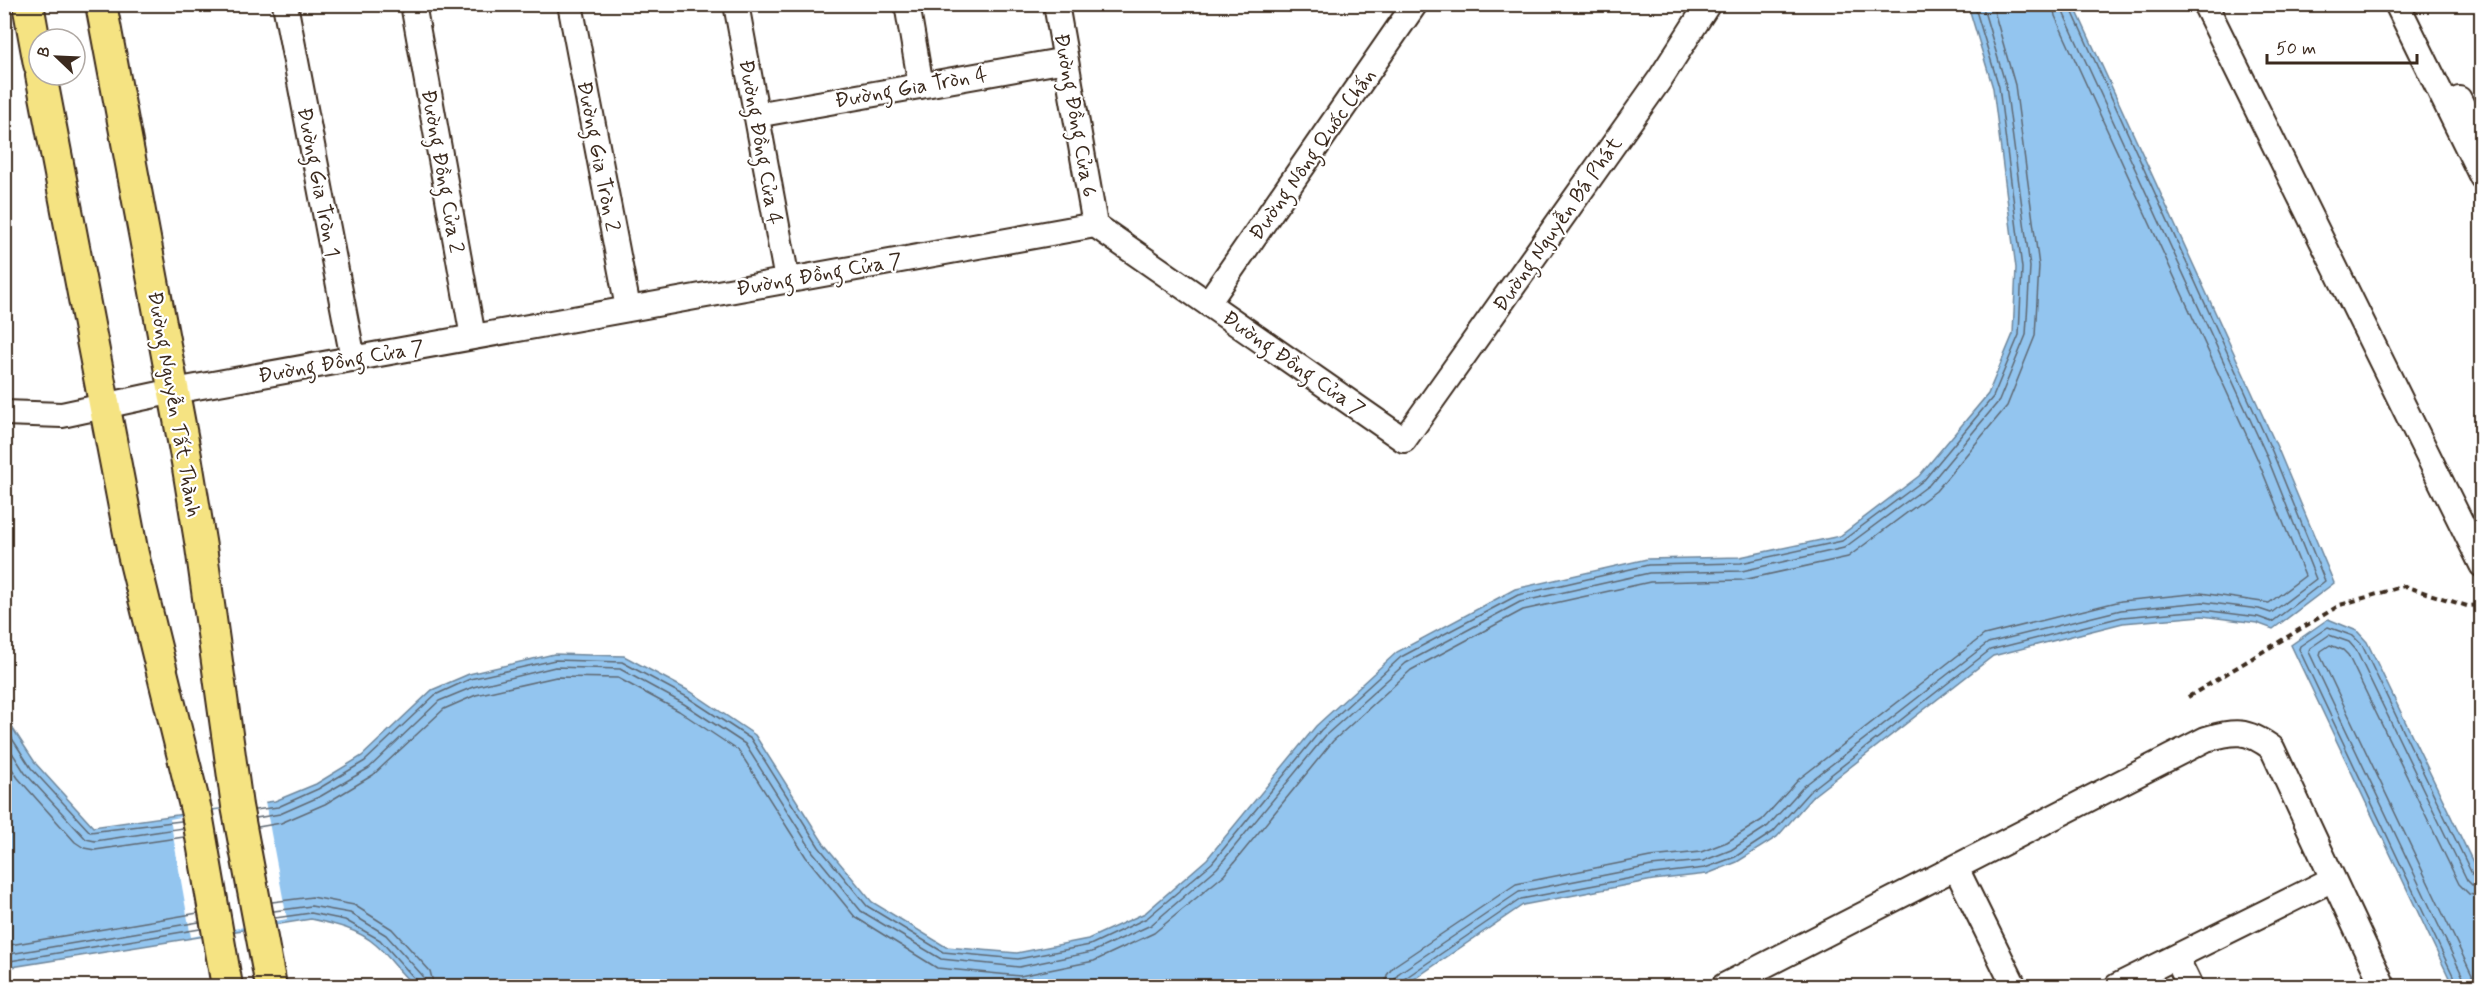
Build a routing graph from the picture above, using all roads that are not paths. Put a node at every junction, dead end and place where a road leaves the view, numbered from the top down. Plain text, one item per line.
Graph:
1 (28, 4) edge
2 (101, 4) edge
3 (285, 4) edge
4 (413, 4) edge
5 (570, 4) edge
6 (736, 4) edge
7 (907, 4) edge
8 (1056, 4) edge
9 (1415, 4) edge
10 (1708, 4) edge
11 (2205, 4) edge
12 (2397, 4) edge
13 (2413, 4) edge
14 (32, 27) edge
15 (1066, 60) junction
16 (921, 86) junction
17 (43, 87) edge
18 (756, 115) junction
19 (2471, 126) edge
20 (2481, 177) edge
21 (1095, 225) junction
22 (787, 280) junction
23 (1208, 303) junction
24 (628, 308) junction
25 (473, 337) junction
26 (353, 358) junction
27 (174, 391) junction
28 (103, 408) junction
29 (4, 413) edge
30 (1404, 440) joint
31 (2481, 565) edge
32 (1956, 868) junction
33 (2333, 879) junction
34 (2176, 957) junction
35 (227, 987) edge
36 (270, 987) edge
37 (1724, 987) edge
38 (2014, 987) edge
39 (2117, 987) edge
40 (2190, 987) edge
41 (2384, 987) edge

1 - 14 main road
2 - 27 main road, Đường Nguyễn Tất Thành
3 - 26 street, Đường Gia Tròn 1
4 - 25 street, Đường Đồng Cửa 2
5 - 24 street, Đường Gia Tròn 2
6 - 18 street, Đường Đồng Cửa 4
7 - 16 street
8 - 15 street, Đường Đồng Cửa 6
9 - 23 street, Đường Nông Quốc Chấn
10 - 30 street, Đường Nguyễn Bá Phát
11 - 31 street
12 - 19 street
13 - 19 street
15 - 16 street, Đường Gia Tròn 4
15 - 21 street, Đường Đồng Cửa 6
16 - 18 street, Đường Gia Tròn 4
17 - 28 main road
18 - 22 street, Đường Đồng Cửa 4
19 - 20 street
21 - 22 street, Đường Đồng Cửa 7
21 - 23 street, Đường Đồng Cửa 7
22 - 24 street, Đường Đồng Cửa 7
23 - 30 street, Đường Đồng Cửa 7
24 - 25 street, Đường Đồng Cửa 7
25 - 26 street, Đường Đồng Cửa 7
26 - 27 street, Đường Đồng Cửa 7
27 - 28 street, Đường Đồng Cửa 7
27 - 36 main road, Đường Nguyễn Tất Thành
28 - 29 street, Đường Đồng Cửa 7
28 - 35 main road
32 - 33 street
32 - 37 street
32 - 38 street
33 - 34 street
33 - 41 street
34 - 39 street
34 - 40 street

